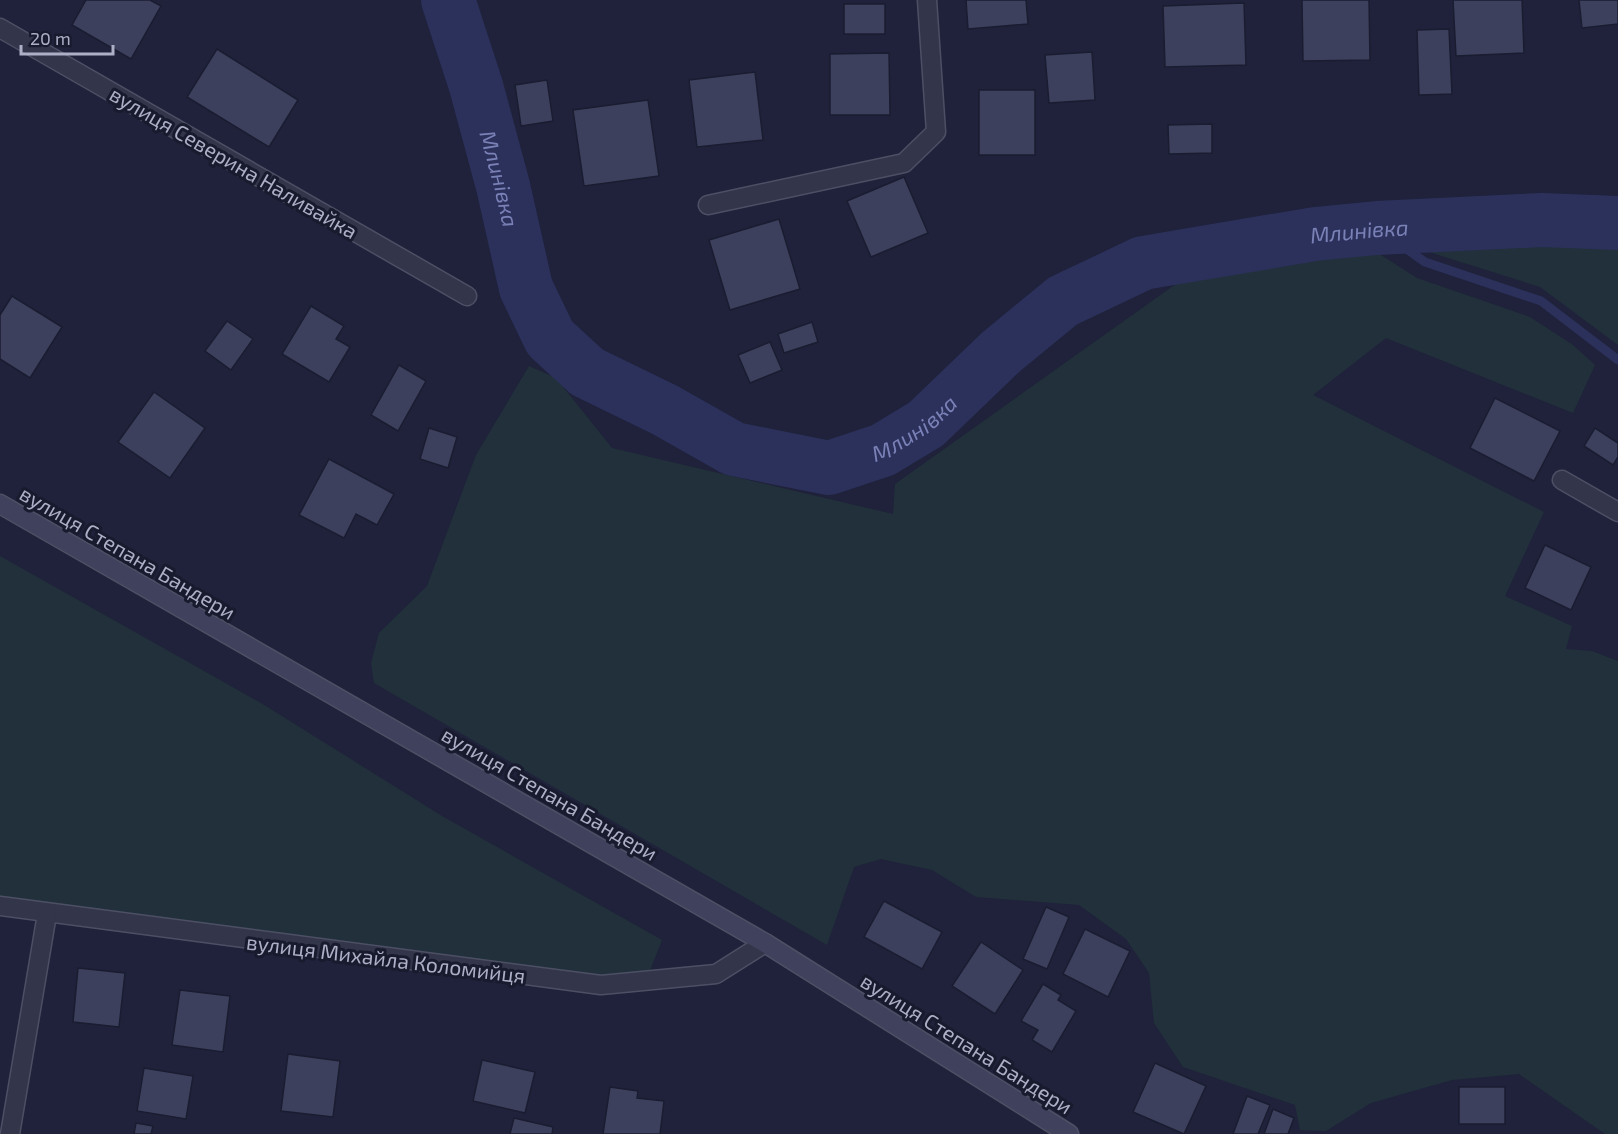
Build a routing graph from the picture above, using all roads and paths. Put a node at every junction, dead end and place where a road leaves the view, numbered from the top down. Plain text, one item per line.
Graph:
1 (927, 0) edge
2 (0, 28) edge
3 (708, 206) dead end
4 (467, 296) dead end
5 (1562, 480) dead end
6 (0, 504) edge
7 (1618, 512) edge
8 (0, 906) edge
9 (47, 914) junction
10 (765, 943) junction
11 (10, 1134) edge
12 (1069, 1134) edge

1 - 3 street
2 - 4 street, вулиця Северина Наливайка
5 - 7 street
6 - 10 main road, вулиця Степана Бандери
8 - 9 street, вулиця Михайла Коломийця
9 - 10 street, вулиця Михайла Коломийця
9 - 11 street
10 - 12 main road, вулиця Степана Бандери

